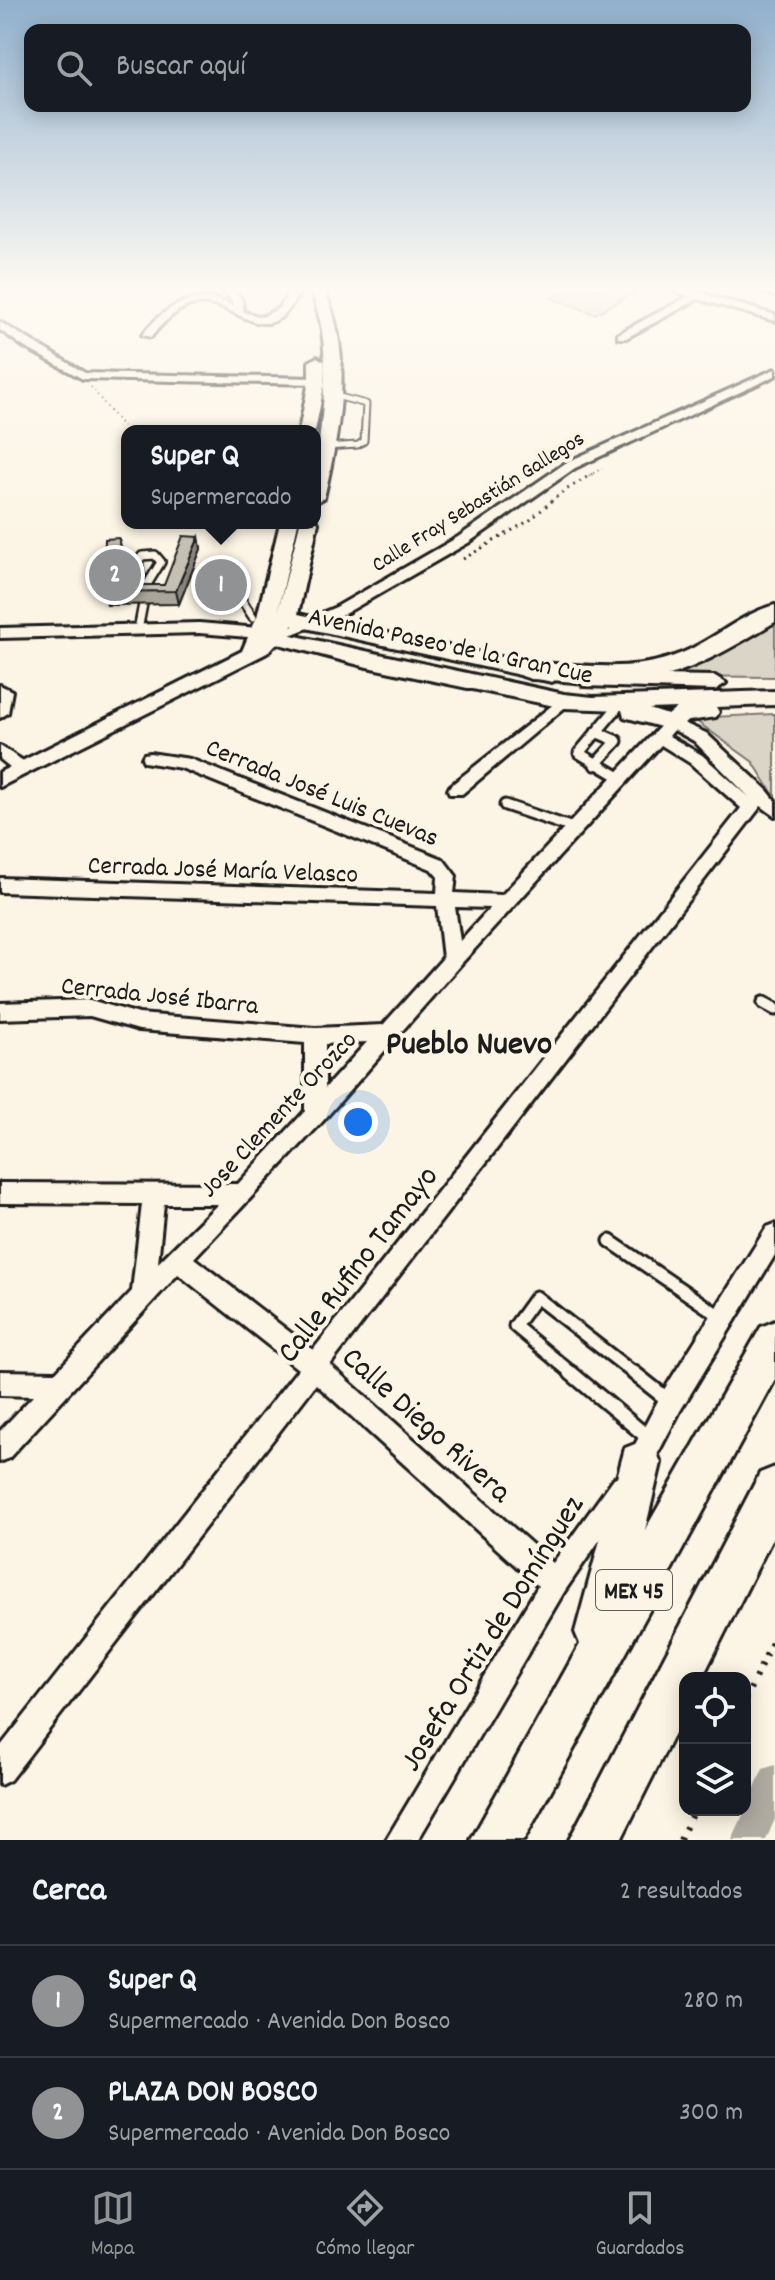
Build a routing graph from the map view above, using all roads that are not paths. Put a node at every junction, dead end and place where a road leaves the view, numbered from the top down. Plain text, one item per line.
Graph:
1 (81, 375) edge
2 (317, 375) edge
3 (335, 375) edge
4 (769, 375) edge
5 (317, 381) junction
6 (332, 395) junction
7 (308, 425) edge
8 (325, 447) junction
9 (321, 467) edge
10 (288, 529) edge
11 (307, 529) edge
12 (242, 585) dead end
13 (145, 588) junction
14 (141, 612) junction
15 (775, 612) edge
16 (0, 623) edge
17 (311, 623) junction
18 (265, 629) junction
19 (0, 633) edge
20 (362, 636) junction
21 (340, 653) junction
22 (531, 671) junction
23 (775, 682) edge
24 (0, 690) edge
25 (775, 698) edge
26 (564, 701) junction
27 (593, 704) junction
28 (775, 706) edge
29 (616, 709) junction
30 (0, 713) edge
31 (666, 730) junction
32 (596, 732) junction
33 (0, 751) edge
34 (150, 758) dead end
35 (595, 765) junction
36 (22, 768) junction
37 (621, 778) junction
38 (0, 780) edge
39 (456, 790) dead end
40 (762, 804) edge
41 (505, 805) dead end
42 (573, 828) junction
43 (0, 885) edge
44 (445, 901) junction
45 (509, 902) junction
46 (453, 960) junction
47 (763, 1002) dead end
48 (775, 1009) edge
49 (0, 1011) edge
50 (389, 1033) junction
51 (315, 1036) junction
52 (315, 1116) junction
53 (0, 1193) edge
54 (243, 1194) junction
55 (154, 1196) junction
56 (775, 1235) edge
57 (610, 1241) dead end
58 (177, 1259) junction
59 (143, 1295) junction
60 (724, 1318) junction
61 (775, 1341) edge
62 (315, 1367) junction
63 (0, 1383) edge
64 (63, 1384) junction
65 (671, 1402) junction
66 (0, 1449) edge
67 (646, 1452) junction
68 (775, 1488) edge
69 (555, 1583) junction
70 (589, 1669) junction
71 (0, 1770) edge
72 (401, 1840) edge
73 (496, 1840) edge
74 (594, 1840) edge

1 - 5 street
2 - 5 main road
3 - 6 main road
4 - 17 street, Calle Fray Sebastián Gallegos
5 - 7 main road
6 - 8 main road
6 - 8 lane
8 - 9 main road
10 - 18 main road
11 - 18 main road
12 - 18 lane
13 - 13 lane
13 - 14 lane
14 - 16 street
14 - 18 street
14 - 19 street
15 - 22 highway
17 - 18 main road, Avenida Paseo de la Gran Cue
17 - 20 main road, Avenida Paseo de la Gran Cue
18 - 21 main road, Avenida Paseo de la Gran Cue
18 - 36 street
20 - 21 main road
20 - 22 main road, Avenida Paseo de la Gran Cue
21 - 26 main road, Avenida Paseo de la Gran Cue
22 - 23 main road, Avenida Paseo de la Gran Cue
24 - 30 street
25 - 27 main road, Avenida Paseo de la Gran Cue
26 - 27 main road, Avenida Paseo de la Gran Cue
26 - 39 street
27 - 29 main road
28 - 31 main road
29 - 31 main road
29 - 32 lane
31 - 37 street, Jose Clemente Orozco
31 - 40 street
32 - 35 lane
32 - 35 lane
33 - 36 street
34 - 44 street, Cerrada José Luis Cuevas
35 - 37 lane
36 - 38 street
37 - 42 street, Jose Clemente Orozco
40 - 62 street, Calle Rufino Tamayo
41 - 42 lane
42 - 45 street, Jose Clemente Orozco
43 - 44 street, Cerrada José María Velasco
44 - 45 street, Cerrada José María Velasco
44 - 46 street
45 - 46 street, Jose Clemente Orozco
46 - 50 street, Jose Clemente Orozco
47 - 48 lane
49 - 51 street, Cerrada José Ibarra
50 - 51 street, Cerrada José Ibarra
50 - 52 street, Jose Clemente Orozco
51 - 52 street
52 - 54 street, Jose Clemente Orozco
53 - 55 street
54 - 55 street
54 - 58 street, Jose Clemente Orozco
55 - 59 street
56 - 60 street, Josefa Ortiz de Domínguez
57 - 60 lane
58 - 59 street, Jose Clemente Orozco
58 - 62 street, Calle Diego Rivera
59 - 64 street, Jose Clemente Orozco
60 - 65 street, Josefa Ortiz de Domínguez
61 - 70 highway, MEX 45
62 - 69 street, Calle Diego Rivera
62 - 71 street, Calle Rufino Tamayo
63 - 64 street
64 - 66 street, Jose Clemente Orozco
65 - 67 street, Josefa Ortiz de Domínguez
65 - 67 lane
67 - 69 street, Josefa Ortiz de Domínguez
67 - 70 highway
68 - 74 highway, MEX 45
69 - 72 street, Josefa Ortiz de Domínguez
70 - 73 highway, MEX 45

